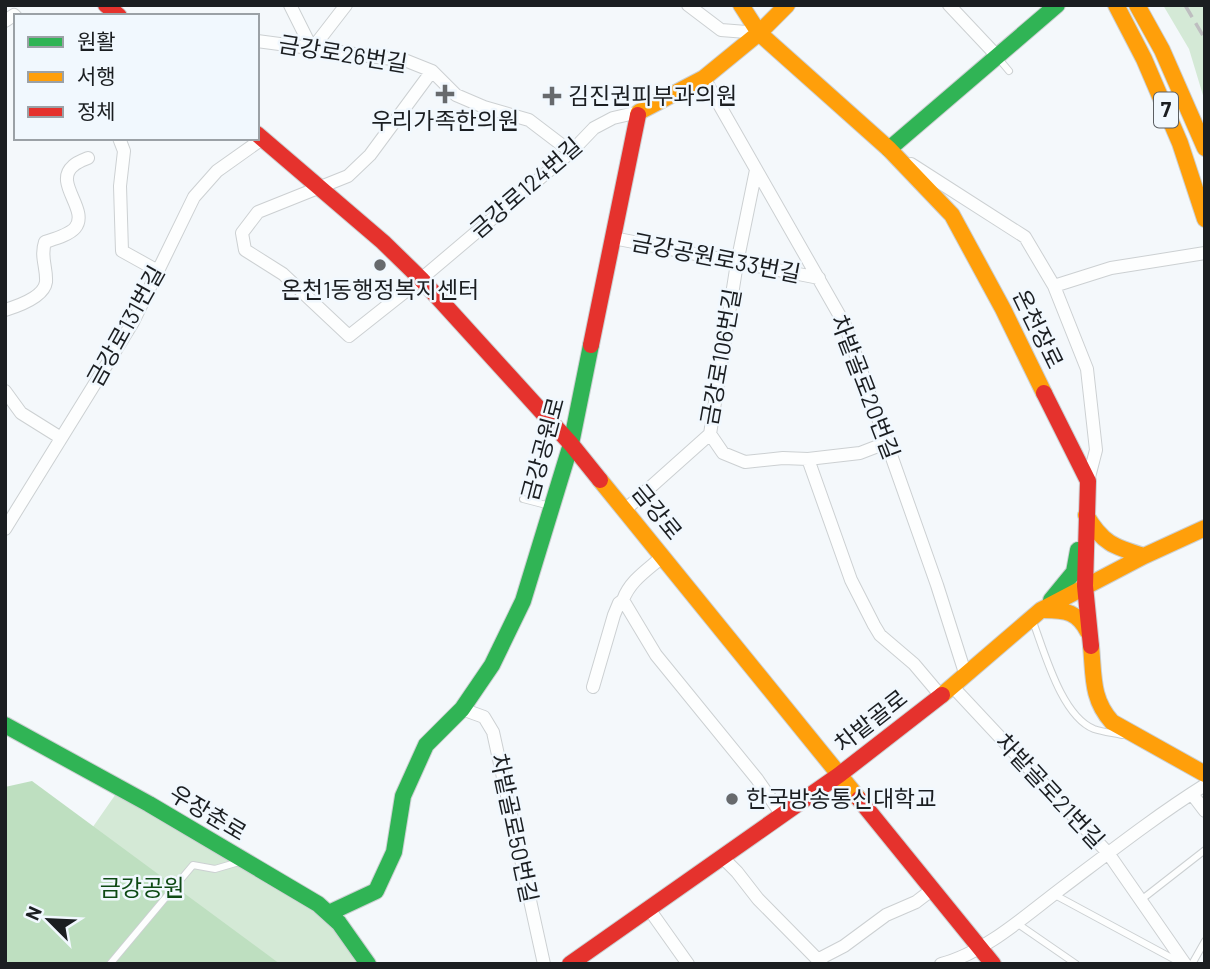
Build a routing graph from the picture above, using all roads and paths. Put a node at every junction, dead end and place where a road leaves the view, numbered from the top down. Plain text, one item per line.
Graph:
1 (290, 5) edge
2 (346, 5) edge
3 (688, 5) edge
4 (741, 5) edge
5 (787, 5) edge
6 (949, 5) edge
7 (1057, 5) edge
8 (1116, 5) edge
9 (1137, 5) edge
10 (758, 33) junction
11 (259, 41) edge
12 (312, 49) junction
13 (997, 56) junction
14 (432, 71) junction
15 (1009, 71) dead end
16 (704, 78) junction
17 (639, 112) junction
18 (260, 136) edge
19 (120, 140) edge
20 (255, 140) edge
21 (1205, 148) edge
22 (889, 149) junction
23 (571, 152) junction
24 (88, 158) dead end
25 (756, 170) junction
26 (320, 188) junction
27 (1205, 219) edge
28 (613, 238) junction
29 (1205, 253) edge
30 (737, 263) junction
31 (158, 271) junction
32 (819, 278) junction
33 (421, 279) junction
34 (1054, 286) junction
35 (5, 310) edge
36 (5, 391) edge
37 (710, 434) junction
38 (61, 438) junction
39 (886, 443) junction
40 (571, 444) junction
41 (808, 459) junction
42 (1088, 481) junction
43 (523, 499) dead end
44 (552, 506) junction
45 (626, 509) junction
46 (1086, 515) junction
47 (1205, 528) edge
48 (5, 529) edge
49 (663, 556) junction
50 (1144, 556) junction
51 (1086, 586) junction
52 (623, 600) junction
53 (1036, 614) junction
54 (1089, 633) junction
55 (953, 686) junction
56 (593, 687) dead end
57 (462, 709) junction
58 (5, 725) edge
59 (1140, 739) junction
60 (1205, 774) edge
61 (839, 775) junction
62 (1205, 785) edge
63 (1192, 794) junction
64 (1205, 811) edge
65 (782, 816) junction
66 (1205, 850) edge
67 (1108, 853) junction
68 (723, 858) junction
69 (245, 861) junction
70 (933, 889) junction
71 (1053, 894) junction
72 (1141, 900) junction
73 (649, 909) junction
74 (329, 914) junction
75 (1016, 922) junction
76 (1205, 941) edge
77 (980, 946) junction
78 (820, 962) edge
79 (110, 964) edge
80 (368, 964) edge
81 (544, 964) edge
82 (570, 964) edge
83 (688, 964) edge
84 (940, 964) edge
85 (993, 964) edge
86 (1076, 964) edge
87 (1184, 964) edge
88 (1192, 964) edge

1 - 12 street
2 - 12 street
3 - 10 street
4 - 10 street, 온천장로
5 - 10 street
6 - 13 street
7 - 13 street
8 - 27 street, 7
9 - 21 street, 7
10 - 16 street
10 - 22 street, 온천장로
11 - 12 street, 금강로26번길
12 - 14 street, 금강로26번길
13 - 15 lane
13 - 22 street
14 - 23 street, 금강로26번길
14 - 26 street
16 - 17 street
16 - 25 street, 차밭골로20번길
17 - 23 street, 금강로124번길
17 - 28 street, 금강공원로
18 - 26 street, 금강로
19 - 31 street
20 - 31 street, 금강로131번길
22 - 34 street
22 - 42 street, 온천장로
23 - 33 street, 금강로124번길
24 - 35 street
25 - 30 street, 금강로106번길
25 - 32 street, 차밭골로20번길
26 - 33 street, 금강로
26 - 33 street, 금강로124번길
28 - 30 street, 금강공원로33번길
28 - 40 street, 금강공원로
29 - 34 street
30 - 32 street, 금강공원로33번길
30 - 37 street, 금강로106번길
31 - 38 street, 금강로131번길
32 - 39 street, 차밭골로20번길
33 - 40 street, 금강로
34 - 42 street
36 - 38 street
37 - 41 street
37 - 45 street, 금강로106번길
38 - 48 street, 금강로131번길
39 - 41 street
39 - 55 street, 차밭골로20번길
40 - 44 street, 금강공원로
40 - 45 street, 금강로
41 - 55 street, 차밭골로21번길
42 - 46 street, 온천장로
43 - 44 lane
44 - 57 street, 금강공원로
45 - 49 street, 금강로
46 - 50 street
46 - 51 street, 온천장로
46 - 53 street
47 - 50 street, 차밭골로
49 - 52 street
49 - 61 street, 금강로
50 - 51 street, 차밭골로
51 - 53 street, 차밭골로
51 - 54 street, 온천장로
52 - 56 street
52 - 65 street
53 - 54 street
53 - 55 street, 차밭골로
53 - 59 lane, 온천장로
54 - 59 street, 온천장로
55 - 61 street, 차밭골로
55 - 67 street, 차밭골로21번길
57 - 74 street, 금강공원로
57 - 81 street, 차밭골로50번길
58 - 69 street, 우장춘로
59 - 60 street, 온천장로
61 - 65 street, 차밭골로
61 - 70 street, 금강로
62 - 63 street
63 - 64 street
63 - 67 street
65 - 68 street, 차밭골로
66 - 72 lane
67 - 71 street
67 - 72 street, 차밭골로21번길
68 - 73 street, 차밭골로
68 - 78 street
69 - 74 street, 우장춘로
69 - 79 lane
70 - 77 street, 금강로
70 - 78 street
71 - 75 street
71 - 87 lane, 차밭골로21번길
72 - 87 street, 차밭골로21번길
73 - 82 street, 차밭골로
73 - 83 street
74 - 80 street, 우장춘로
75 - 77 street
75 - 86 lane
76 - 88 lane
77 - 84 street
77 - 85 street, 금강로

